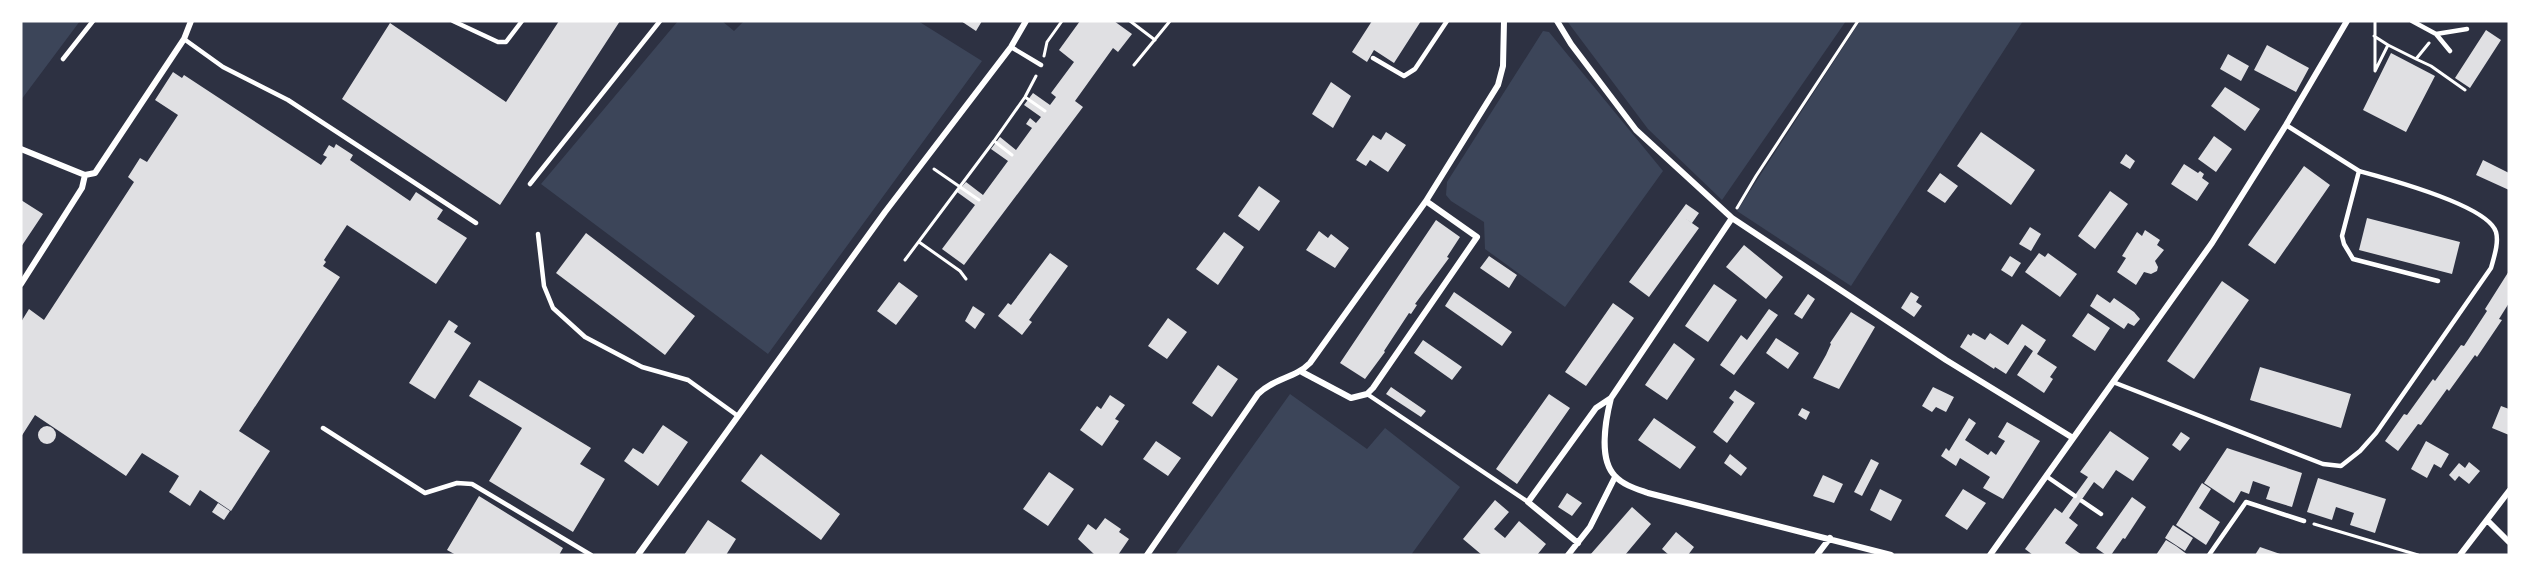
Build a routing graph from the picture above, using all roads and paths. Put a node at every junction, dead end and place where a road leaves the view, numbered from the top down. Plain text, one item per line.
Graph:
1 (93, 21) edge
2 (191, 21) edge
3 (453, 21) edge
4 (522, 21) edge
5 (660, 21) edge
6 (1026, 21) edge
7 (1062, 21) edge
8 (1130, 21) edge
9 (1170, 21) edge
10 (1448, 21) edge
11 (1504, 21) edge
12 (1557, 21) edge
13 (1858, 21) edge
14 (2347, 21) edge
15 (2375, 21) edge
16 (2412, 21) edge
17 (2467, 28) dead end
18 (2436, 34) junction
19 (2374, 36) junction
20 (184, 39) junction
21 (1155, 40) junction
22 (1047, 42) dead end
23 (2388, 45) junction
24 (1011, 47) junction
25 (2450, 51) dead end
26 (1373, 58) dead end
27 (63, 59) dead end
28 (2416, 59) junction
29 (1041, 65) dead end
30 (1134, 65) dead end
31 (1035, 79) dead end
32 (2465, 90) dead end
33 (1025, 97) junction
34 (1046, 111) dead end
35 (2286, 125) junction
36 (994, 141) junction
37 (21, 149) edge
38 (1012, 156) dead end
39 (933, 169) dead end
40 (2359, 171) junction
41 (85, 175) junction
42 (530, 184) dead end
43 (960, 186) junction
44 (979, 200) dead end
45 (1426, 201) junction
46 (1732, 218) junction
47 (476, 223) dead end
48 (538, 234) dead end
49 (919, 242) junction
50 (905, 260) dead end
51 (966, 279) dead end
52 (2438, 281) dead end
53 (21, 284) edge
54 (1302, 372) junction
55 (2113, 382) junction
56 (1367, 394) junction
57 (1611, 398) junction
58 (738, 417) junction
59 (323, 428) dead end
60 (2073, 438) junction
61 (2046, 476) junction
62 (1615, 477) junction
63 (2509, 491) edge
64 (2075, 496) dead end
65 (2082, 501) dead end
66 (1528, 502) junction
67 (2101, 514) dead end
68 (2487, 520) junction
69 (2304, 521) joint
70 (1830, 538) junction
71 (2509, 542) edge
72 (1578, 543) junction
73 (591, 555) edge
74 (638, 555) edge
75 (1147, 555) edge
76 (1568, 555) edge
77 (1818, 555) edge
78 (1891, 555) edge
79 (1990, 555) edge
80 (2209, 555) edge
81 (2418, 555) edge
82 (2460, 555) edge

1 - 27 lane
2 - 20 street
3 - 4 lane
5 - 42 lane
6 - 24 street
7 - 22 path
8 - 21 path
9 - 21 path
10 - 26 lane
11 - 45 street
12 - 46 street
13 - 46 path
14 - 35 street
15 - 19 path
16 - 18 lane
17 - 18 lane
18 - 25 lane
18 - 28 path
19 - 23 path
19 - 23 path
20 - 41 street
20 - 47 lane
21 - 30 path
23 - 28 path
24 - 29 lane
24 - 58 street
28 - 32 path
31 - 33 path
33 - 34 path
33 - 36 path
35 - 40 lane
35 - 55 street
36 - 38 path
36 - 43 path
37 - 41 street
39 - 43 path
40 - 52 lane
40 - 55 lane
41 - 53 street
43 - 44 path
43 - 49 path
45 - 54 street
45 - 56 street
46 - 57 street
46 - 60 street
48 - 58 lane
49 - 50 path
49 - 51 path
54 - 56 street
54 - 75 street
55 - 60 street
56 - 66 lane
57 - 62 street
57 - 66 street
58 - 74 street
59 - 73 lane
60 - 61 street
61 - 64 lane
61 - 79 street
62 - 70 street
62 - 72 street
63 - 68 street
65 - 67 lane
66 - 72 street
68 - 71 street
68 - 82 street
69 - 80 lane
69 - 81 path
70 - 77 street
70 - 78 street
72 - 76 street

